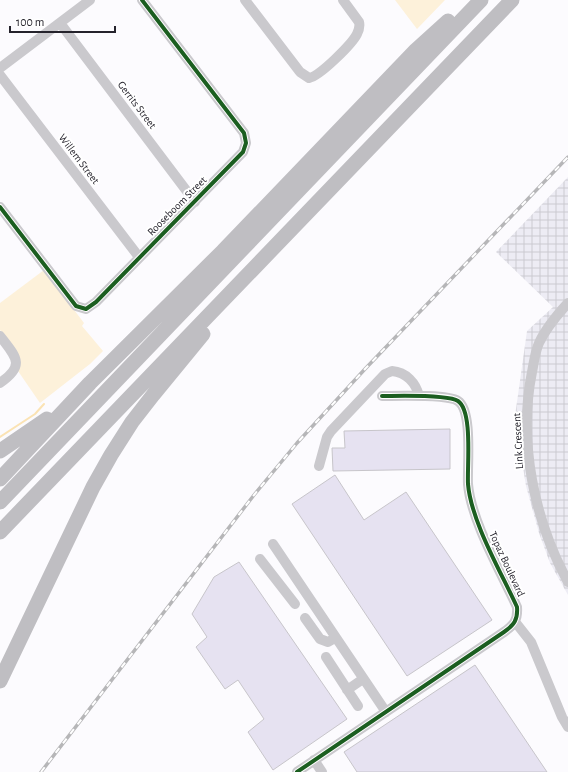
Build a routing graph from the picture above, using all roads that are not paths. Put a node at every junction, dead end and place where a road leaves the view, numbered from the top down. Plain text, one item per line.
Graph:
1 (90, 0) edge
2 (142, 0) edge
3 (246, 0) edge
4 (343, 0) edge
5 (471, 0) edge
6 (481, 0) edge
7 (512, 0) edge
8 (60, 24) junction
9 (0, 68) edge
10 (0, 75) edge
11 (195, 202) junction
12 (0, 207) edge
13 (277, 244) junction
14 (139, 257) junction
15 (568, 303) edge
16 (0, 336) edge
17 (0, 382) edge
18 (90, 383) junction
19 (382, 396) dead end
20 (419, 396) junction
21 (0, 451) edge
22 (319, 466) dead end
23 (0, 479) edge
24 (0, 502) edge
25 (0, 532) edge
26 (273, 544) dead end
27 (260, 559) dead end
28 (292, 574) junction
29 (568, 582) edge
30 (279, 585) junction
31 (294, 604) dead end
32 (305, 618) dead end
33 (516, 623) junction
34 (335, 638) junction
35 (326, 657) dead end
36 (363, 679) junction
37 (0, 681) edge
38 (347, 690) junction
39 (358, 706) dead end
40 (386, 712) junction
41 (568, 727) edge
42 (314, 760) junction
43 (297, 772) edge
44 (322, 772) edge

1 - 8 street
2 - 11 street, Rooseboom Street
3 - 4 street
5 - 18 highway
6 - 24 highway
7 - 13 highway
8 - 9 street
8 - 11 street, Gerrits Street
10 - 14 street, Willem Street
11 - 14 street, Rooseboom Street
12 - 14 street, Rooseboom Street
13 - 25 highway
13 - 37 highway
15 - 29 street, Link Crescent
16 - 17 street
18 - 21 highway
18 - 23 highway
19 - 20 street, Topaz Boulevard
20 - 22 street
20 - 33 street, Topaz Boulevard
26 - 28 street
27 - 30 street
28 - 30 street
28 - 34 street
30 - 31 street
32 - 34 street
33 - 40 street
33 - 41 street
34 - 36 street
35 - 38 street
36 - 38 street
36 - 40 street
38 - 39 street
40 - 42 street
42 - 43 street
42 - 44 street

